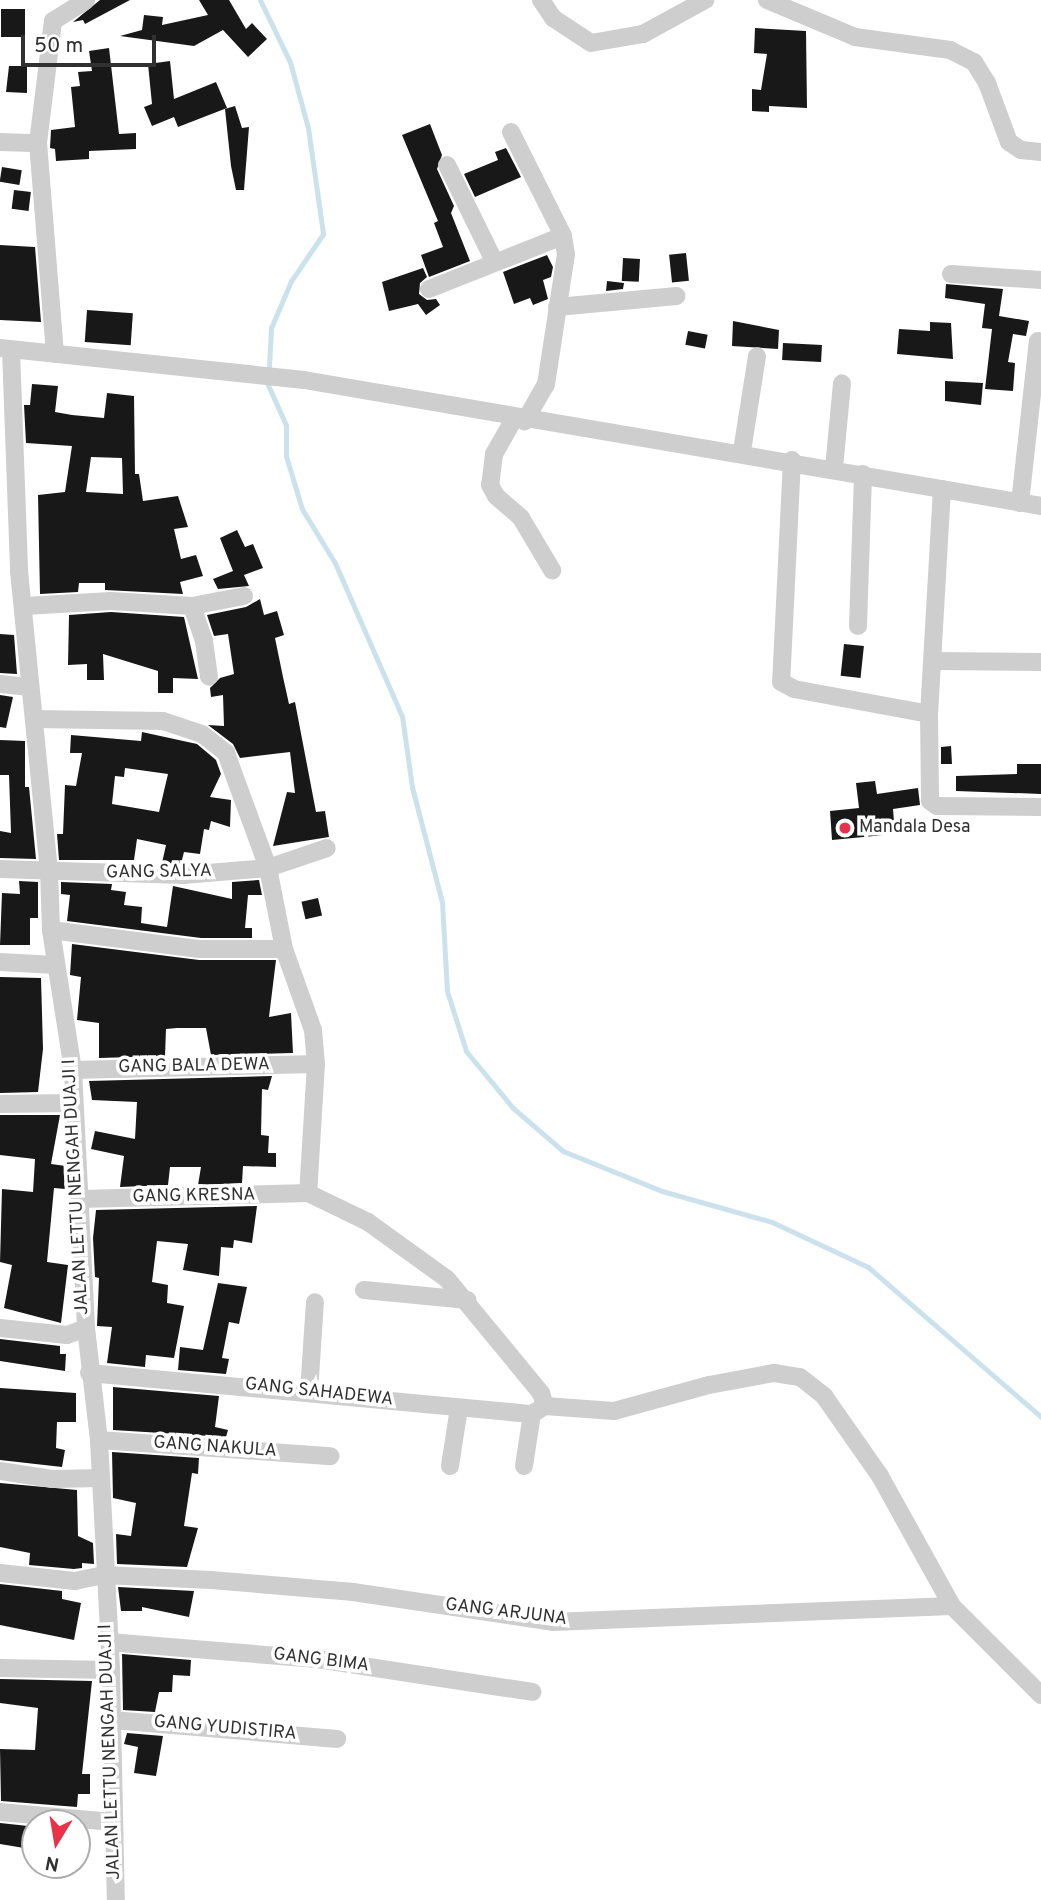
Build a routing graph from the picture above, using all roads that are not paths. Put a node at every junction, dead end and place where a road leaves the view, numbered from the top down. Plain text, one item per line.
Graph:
1 (86, 0) edge
2 (541, 0) edge
3 (705, 0) edge
4 (767, 0) edge
5 (511, 132) dead end
6 (0, 142) edge
7 (38, 142) junction
8 (1041, 152) edge
9 (447, 165) dead end
10 (563, 236) junction
11 (494, 261) junction
12 (951, 274) dead end
13 (1041, 280) edge
14 (429, 289) dead end
15 (676, 296) dead end
16 (557, 307) junction
17 (1038, 341) dead end
18 (6, 349) edge
19 (55, 354) junction
20 (757, 356) dead end
21 (842, 383) dead end
22 (519, 420) junction
23 (742, 451) junction
24 (792, 460) junction
25 (834, 468) junction
26 (863, 474) junction
27 (942, 489) junction
28 (1020, 503) junction
29 (1041, 506) edge
30 (0, 570) edge
31 (552, 570) dead end
32 (19, 571) junction
33 (244, 596) dead end
34 (24, 606) junction
35 (192, 606) junction
36 (858, 626) dead end
37 (933, 661) junction
38 (1041, 662) edge
39 (209, 677) dead end
40 (0, 684) edge
41 (30, 687) junction
42 (929, 714) junction
43 (34, 719) junction
44 (1041, 807) edge
45 (327, 848) dead end
46 (268, 868) junction
47 (0, 869) edge
48 (49, 870) junction
49 (51, 930) junction
50 (284, 949) junction
51 (0, 962) edge
52 (55, 965) junction
53 (316, 1064) junction
54 (72, 1070) junction
55 (71, 1103) junction
56 (0, 1104) edge
57 (308, 1193) junction
58 (80, 1199) junction
59 (364, 1290) dead end
60 (468, 1300) junction
61 (315, 1301) dead end
62 (0, 1328) edge
63 (86, 1328) junction
64 (89, 1373) junction
65 (309, 1392) junction
66 (458, 1408) junction
67 (539, 1410) junction
68 (99, 1440) junction
69 (331, 1456) dead end
70 (450, 1466) dead end
71 (524, 1466) dead end
72 (0, 1471) edge
73 (101, 1478) junction
74 (0, 1573) edge
75 (103, 1575) junction
76 (952, 1606) junction
77 (109, 1642) junction
78 (0, 1668) edge
79 (111, 1670) junction
80 (532, 1692) dead end
81 (1041, 1695) edge
82 (112, 1720) junction
83 (337, 1739) dead end
84 (0, 1812) edge
85 (113, 1822) junction
86 (116, 1900) edge

1 - 7 street
2 - 3 street
4 - 8 street
5 - 10 street
6 - 7 street
7 - 19 street
9 - 11 street
10 - 11 street
10 - 16 street
11 - 14 street
12 - 13 street
15 - 16 street
16 - 22 street
17 - 28 street
18 - 19 street
18 - 32 street, JALAN LETTU NENGAH DUAJI I
19 - 22 street
20 - 23 street
21 - 25 street
22 - 23 street
22 - 31 street
23 - 24 street
24 - 25 street
24 - 42 street
25 - 26 street
26 - 27 street
26 - 36 street
27 - 28 street
27 - 37 street
28 - 29 street
30 - 32 street
32 - 34 street, JALAN LETTU NENGAH DUAJI I
33 - 35 street
34 - 35 street
34 - 41 street, JALAN LETTU NENGAH DUAJI I
35 - 39 street
37 - 38 street
37 - 42 street
40 - 41 street
41 - 43 street, JALAN LETTU NENGAH DUAJI I
42 - 44 street
43 - 46 street
43 - 48 street, JALAN LETTU NENGAH DUAJI I
45 - 46 street, GANG SALYA
46 - 48 street, GANG SALYA
46 - 50 street
47 - 48 street, GANG SALYA
48 - 49 street, JALAN LETTU NENGAH DUAJI I
49 - 50 street
49 - 52 street, JALAN LETTU NENGAH DUAJI I
50 - 53 street
51 - 52 street
52 - 54 street, JALAN LETTU NENGAH DUAJI I
53 - 54 street, GANG BALA DEWA
53 - 57 street
54 - 55 street, JALAN LETTU NENGAH DUAJI I
55 - 56 street
55 - 58 street, JALAN LETTU NENGAH DUAJI I
57 - 58 street, GANG KRESNA
57 - 60 street
58 - 63 street, JALAN LETTU NENGAH DUAJI I
59 - 60 street
60 - 67 street
61 - 65 street
62 - 63 street
63 - 64 street, JALAN LETTU NENGAH DUAJI I
64 - 65 street, GANG SAHADEWA
64 - 68 street, JALAN LETTU NENGAH DUAJI I
65 - 66 street, GANG SAHADEWA
66 - 67 street, GANG SAHADEWA
66 - 70 street
67 - 71 street
67 - 76 street, GANG SAHADEWA
68 - 69 street, GANG NAKULA
68 - 73 street, JALAN LETTU NENGAH DUAJI I
72 - 73 street
73 - 75 street, JALAN LETTU NENGAH DUAJI I
74 - 75 street, GANG ARJUNA
75 - 76 street, GANG ARJUNA
75 - 77 street, JALAN LETTU NENGAH DUAJI I
76 - 81 street, GANG SAHADEWA
77 - 79 street, JALAN LETTU NENGAH DUAJI I
77 - 80 street, GANG BIMA
78 - 79 street
79 - 82 street, JALAN LETTU NENGAH DUAJI I
82 - 83 street, GANG YUDISTIRA
82 - 85 street, JALAN LETTU NENGAH DUAJI I
84 - 85 street
85 - 86 street, JALAN LETTU NENGAH DUAJI I

